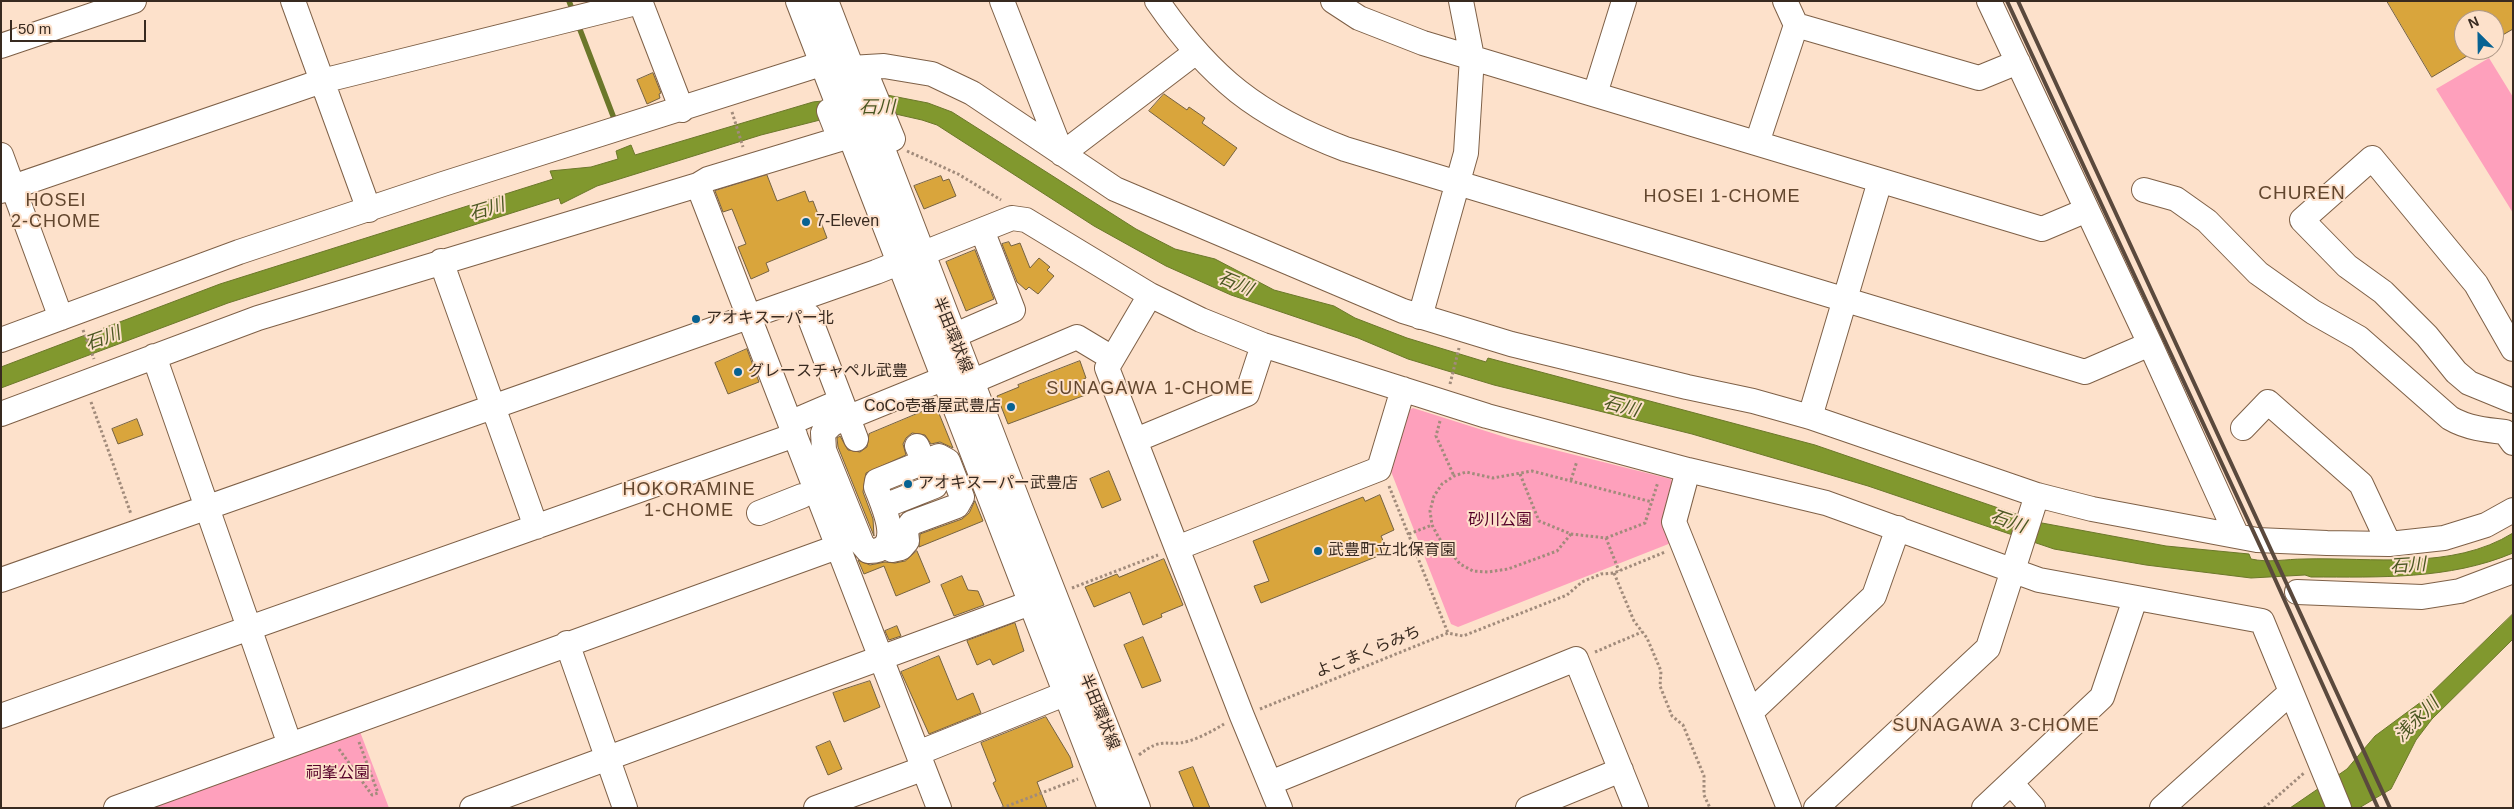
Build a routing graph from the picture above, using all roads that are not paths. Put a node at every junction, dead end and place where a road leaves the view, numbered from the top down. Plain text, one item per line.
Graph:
1 (134, 1) edge
2 (293, 1) edge
3 (800, 1) edge
4 (824, 1) edge
5 (1002, 1) edge
6 (1157, 1) edge
7 (1333, 1) edge
8 (1460, 1) edge
9 (1624, 1) edge
10 (1785, 1) edge
11 (1989, 1) edge
12 (640, 2) edge
13 (102, 6) edge
14 (1796, 24) junction
15 (1, 46) edge
16 (1196, 52) junction
17 (1472, 57) junction
18 (2018, 62) junction
19 (840, 73) junction
20 (322, 81) junction
21 (1596, 94) junction
22 (682, 110) junction
23 (873, 138) junction
24 (1757, 143) junction
25 (1062, 154) junction
26 (1, 155) edge
27 (1880, 181) junction
28 (1456, 183) junction
29 (698, 185) junction
30 (7, 189) edge
31 (2144, 190) dead end
32 (369, 210) junction
33 (2087, 210) junction
34 (982, 230) junction
35 (910, 258) junction
36 (441, 261) junction
37 (1150, 295) junction
38 (1846, 300) junction
39 (750, 316) junction
40 (809, 316) dead end
41 (1420, 318) junction
42 (70, 321) junction
43 (953, 336) junction
44 (1, 340) edge
45 (2150, 344) junction
46 (1263, 345) junction
47 (2513, 349) edge
48 (154, 356) junction
49 (1112, 358) junction
50 (958, 380) junction
51 (1403, 389) junction
52 (2513, 401) edge
53 (494, 407) junction
54 (844, 409) junction
55 (1, 414) edge
56 (1810, 418) junction
57 (2243, 428) dead end
58 (792, 434) junction
59 (856, 439) dead end
60 (1136, 440) junction
61 (2513, 443) edge
62 (921, 454) junction
63 (1688, 470) junction
64 (2037, 496) junction
65 (892, 504) dead end
66 (206, 507) junction
67 (2513, 510) edge
68 (759, 513) dead end
69 (536, 527) junction
70 (1898, 528) junction
71 (2237, 536) junction
72 (2390, 544) junction
73 (885, 546) junction
74 (837, 547) junction
75 (1177, 548) junction
76 (2017, 562) junction
77 (2513, 571) edge
78 (1, 580) edge
79 (2297, 592) dead end
80 (2135, 599) junction
81 (1033, 602) junction
82 (249, 629) junction
83 (567, 643) junction
84 (881, 659) junction
85 (1068, 693) junction
86 (2290, 693) junction
87 (1751, 712) junction
88 (1, 716) edge
89 (290, 745) junction
90 (608, 759) junction
91 (920, 761) junction
92 (1621, 770) junction
93 (2011, 782) junction
94 (1270, 783) junction
95 (116, 808) edge
96 (472, 808) edge
97 (625, 808) edge
98 (816, 808) edge
99 (939, 808) edge
100 (1112, 808) edge
101 (1136, 808) edge
102 (1280, 808) edge
103 (1528, 808) edge
104 (1636, 808) edge
105 (1789, 808) edge
106 (1816, 808) edge
107 (1984, 808) edge
108 (2033, 808) edge
109 (2162, 808) edge
110 (2338, 808) edge

1 - 13 street
2 - 20 street
3 - 19 main road, 半田環状線
4 - 19 main road, 半田環状線
5 - 25 street
6 - 16 street
7 - 17 street
8 - 17 street
9 - 21 street
10 - 14 street
11 - 18 street
12 - 20 street
12 - 22 street
13 - 15 street
14 - 18 street
14 - 24 street
16 - 25 street
16 - 28 street
17 - 21 street
17 - 28 street
18 - 33 street
19 - 22 street
19 - 23 main road, 半田環状線
19 - 23 street
19 - 25 street
20 - 30 street
20 - 32 street
21 - 24 street
22 - 32 street
23 - 29 street
23 - 35 main road, 半田環状線
24 - 27 street
25 - 41 street
26 - 30 street
27 - 33 street
27 - 38 street
28 - 38 street
28 - 41 street
29 - 36 street
29 - 39 street
30 - 42 street
31 - 61 street
32 - 42 street
33 - 45 street
34 - 35 street
34 - 37 street
34 - 43 street
35 - 39 street
35 - 43 main road, 半田環状線
35 - 50 main road, 半田環状線
36 - 48 street
36 - 53 street
37 - 46 street
37 - 49 street
38 - 45 street
38 - 56 street
39 - 53 street
39 - 58 street
40 - 54 street
41 - 56 street
42 - 44 street
43 - 50 main road, 半田環状線
45 - 71 street
46 - 51 street
46 - 60 street
47 - 52 street
48 - 55 street
48 - 66 street
49 - 50 street
49 - 60 street
50 - 54 street
50 - 81 main road, 半田環状線
50 - 101 main road, 半田環状線
51 - 63 street
51 - 75 street
53 - 66 street
53 - 69 street
54 - 58 street
54 - 59 street
54 - 73 street
56 - 64 street
57 - 72 street
58 - 68 street
58 - 69 street
58 - 74 street
60 - 75 street
62 - 65 street
62 - 73 street
62 - 73 street
63 - 70 street
63 - 87 street
64 - 71 street
64 - 76 street
66 - 78 street
66 - 82 street
67 - 72 street
69 - 82 street
70 - 76 street
70 - 87 street
71 - 72 street
74 - 83 street
74 - 84 street
75 - 94 street
76 - 80 street
76 - 106 street
77 - 79 street
80 - 86 street
80 - 93 street
81 - 84 street
81 - 85 main road, 半田環状線
82 - 88 street
82 - 89 street
83 - 89 street
83 - 90 street
84 - 90 street
84 - 91 street
85 - 91 street
85 - 100 main road, 半田環状線
86 - 109 street
86 - 110 street
87 - 105 street
89 - 95 street
90 - 96 street
90 - 97 street
91 - 98 street
91 - 99 street
92 - 94 street
92 - 103 street
92 - 104 street
93 - 107 street
93 - 108 street
94 - 102 street

